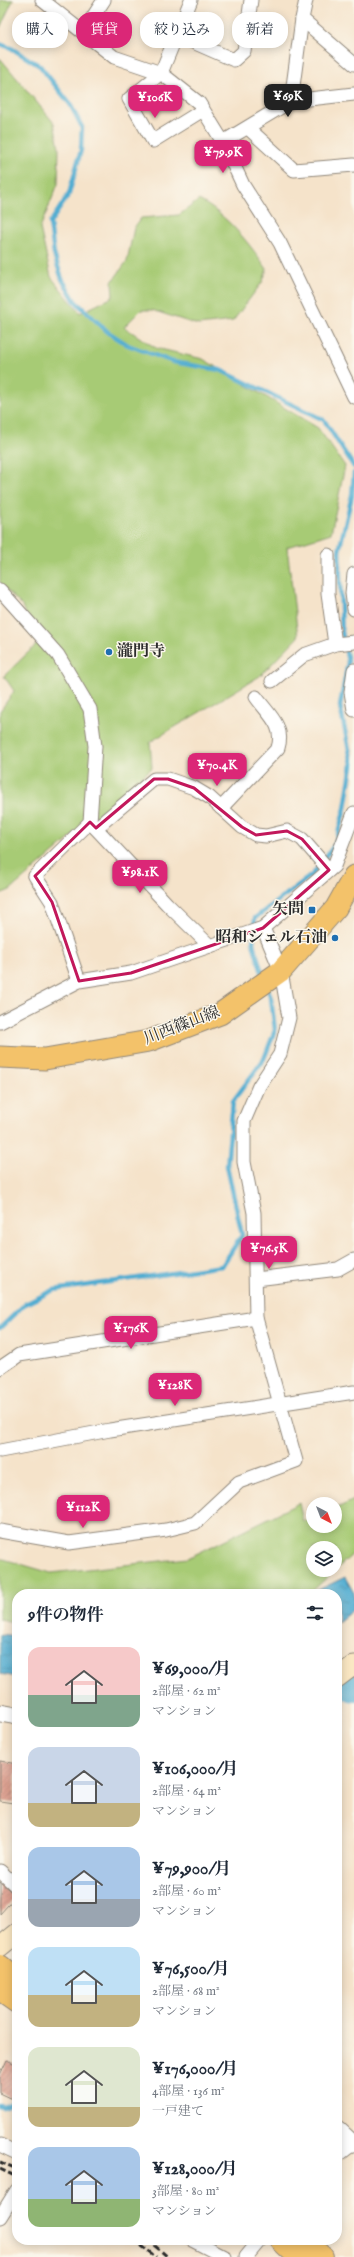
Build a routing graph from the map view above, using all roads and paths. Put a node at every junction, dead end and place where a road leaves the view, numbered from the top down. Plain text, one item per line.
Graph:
1 (42, 0) edge
2 (104, 0) edge
3 (191, 0) edge
4 (251, 0) edge
5 (306, 0) edge
6 (96, 12) edge
7 (186, 12) edge
8 (302, 20) junction
9 (76, 27) edge
10 (103, 48) edge
11 (171, 48) edge
12 (208, 48) edge
13 (354, 64) edge
14 (160, 73) junction
15 (354, 94) edge
16 (291, 102) junction
17 (203, 110) junction
18 (248, 128) junction
19 (223, 142) junction
20 (354, 165) edge
21 (354, 397) edge
22 (328, 555) dead end
23 (354, 574) edge
24 (0, 590) edge
25 (354, 609) edge
26 (354, 642) edge
27 (335, 644) junction
28 (354, 670) edge
29 (272, 681) dead end
30 (256, 698) dead end
31 (354, 710) edge
32 (221, 808) junction
33 (354, 813) edge
34 (93, 825) junction
35 (329, 870) junction
36 (354, 876) edge
37 (263, 928) junction
38 (210, 946) junction
39 (280, 971) junction
40 (79, 981) junction
41 (0, 1022) edge
42 (0, 1057) edge
43 (354, 1260) edge
44 (256, 1279) junction
45 (256, 1318) junction
46 (0, 1368) edge
47 (354, 1392) edge
48 (279, 1403) junction
49 (0, 1451) edge
50 (0, 1531) edge
51 (0, 1712) edge
52 (12, 1715) edge
53 (0, 1871) edge
54 (12, 1882) edge
55 (12, 1937) edge
56 (0, 1947) edge
57 (0, 1966) edge
58 (12, 1977) edge
59 (0, 1990) edge
60 (12, 1998) edge
61 (342, 2134) edge
62 (354, 2143) edge
63 (0, 2145) edge
64 (12, 2151) edge
65 (342, 2152) edge
66 (12, 2198) edge
67 (0, 2217) edge
68 (202, 2245) edge
69 (256, 2245) edge
70 (286, 2245) edge
71 (309, 2245) edge
72 (225, 2257) edge
73 (246, 2257) edge
74 (299, 2257) edge
75 (322, 2257) edge

1 - 9 street
2 - 6 street
3 - 7 street
4 - 12 street
5 - 8 street
8 - 13 street
8 - 16 street
10 - 14 street
11 - 14 street
14 - 17 street
14 - 17 street
15 - 16 street
16 - 18 street
17 - 19 street
18 - 19 street
18 - 20 street
19 - 21 street
22 - 27 street
23 - 25 street
24 - 34 street
26 - 27 street
27 - 29 street
28 - 31 street
30 - 32 street
32 - 34 street
32 - 35 street
33 - 35 street
34 - 38 street
34 - 40 street
35 - 37 street
36 - 39 main road, 川西篠山線
37 - 38 street
37 - 39 street
38 - 40 street
39 - 42 main road, 川西篠山線
39 - 44 street
40 - 41 street
43 - 44 street
44 - 45 street
45 - 46 street
45 - 48 street
47 - 48 street
48 - 49 street
48 - 50 street
51 - 52 street
53 - 54 street
55 - 56 main road
57 - 58 highway
59 - 60 highway
61 - 62 street
62 - 65 street
63 - 64 street
66 - 67 street
68 - 72 street
69 - 73 street
70 - 74 highway
71 - 75 highway

